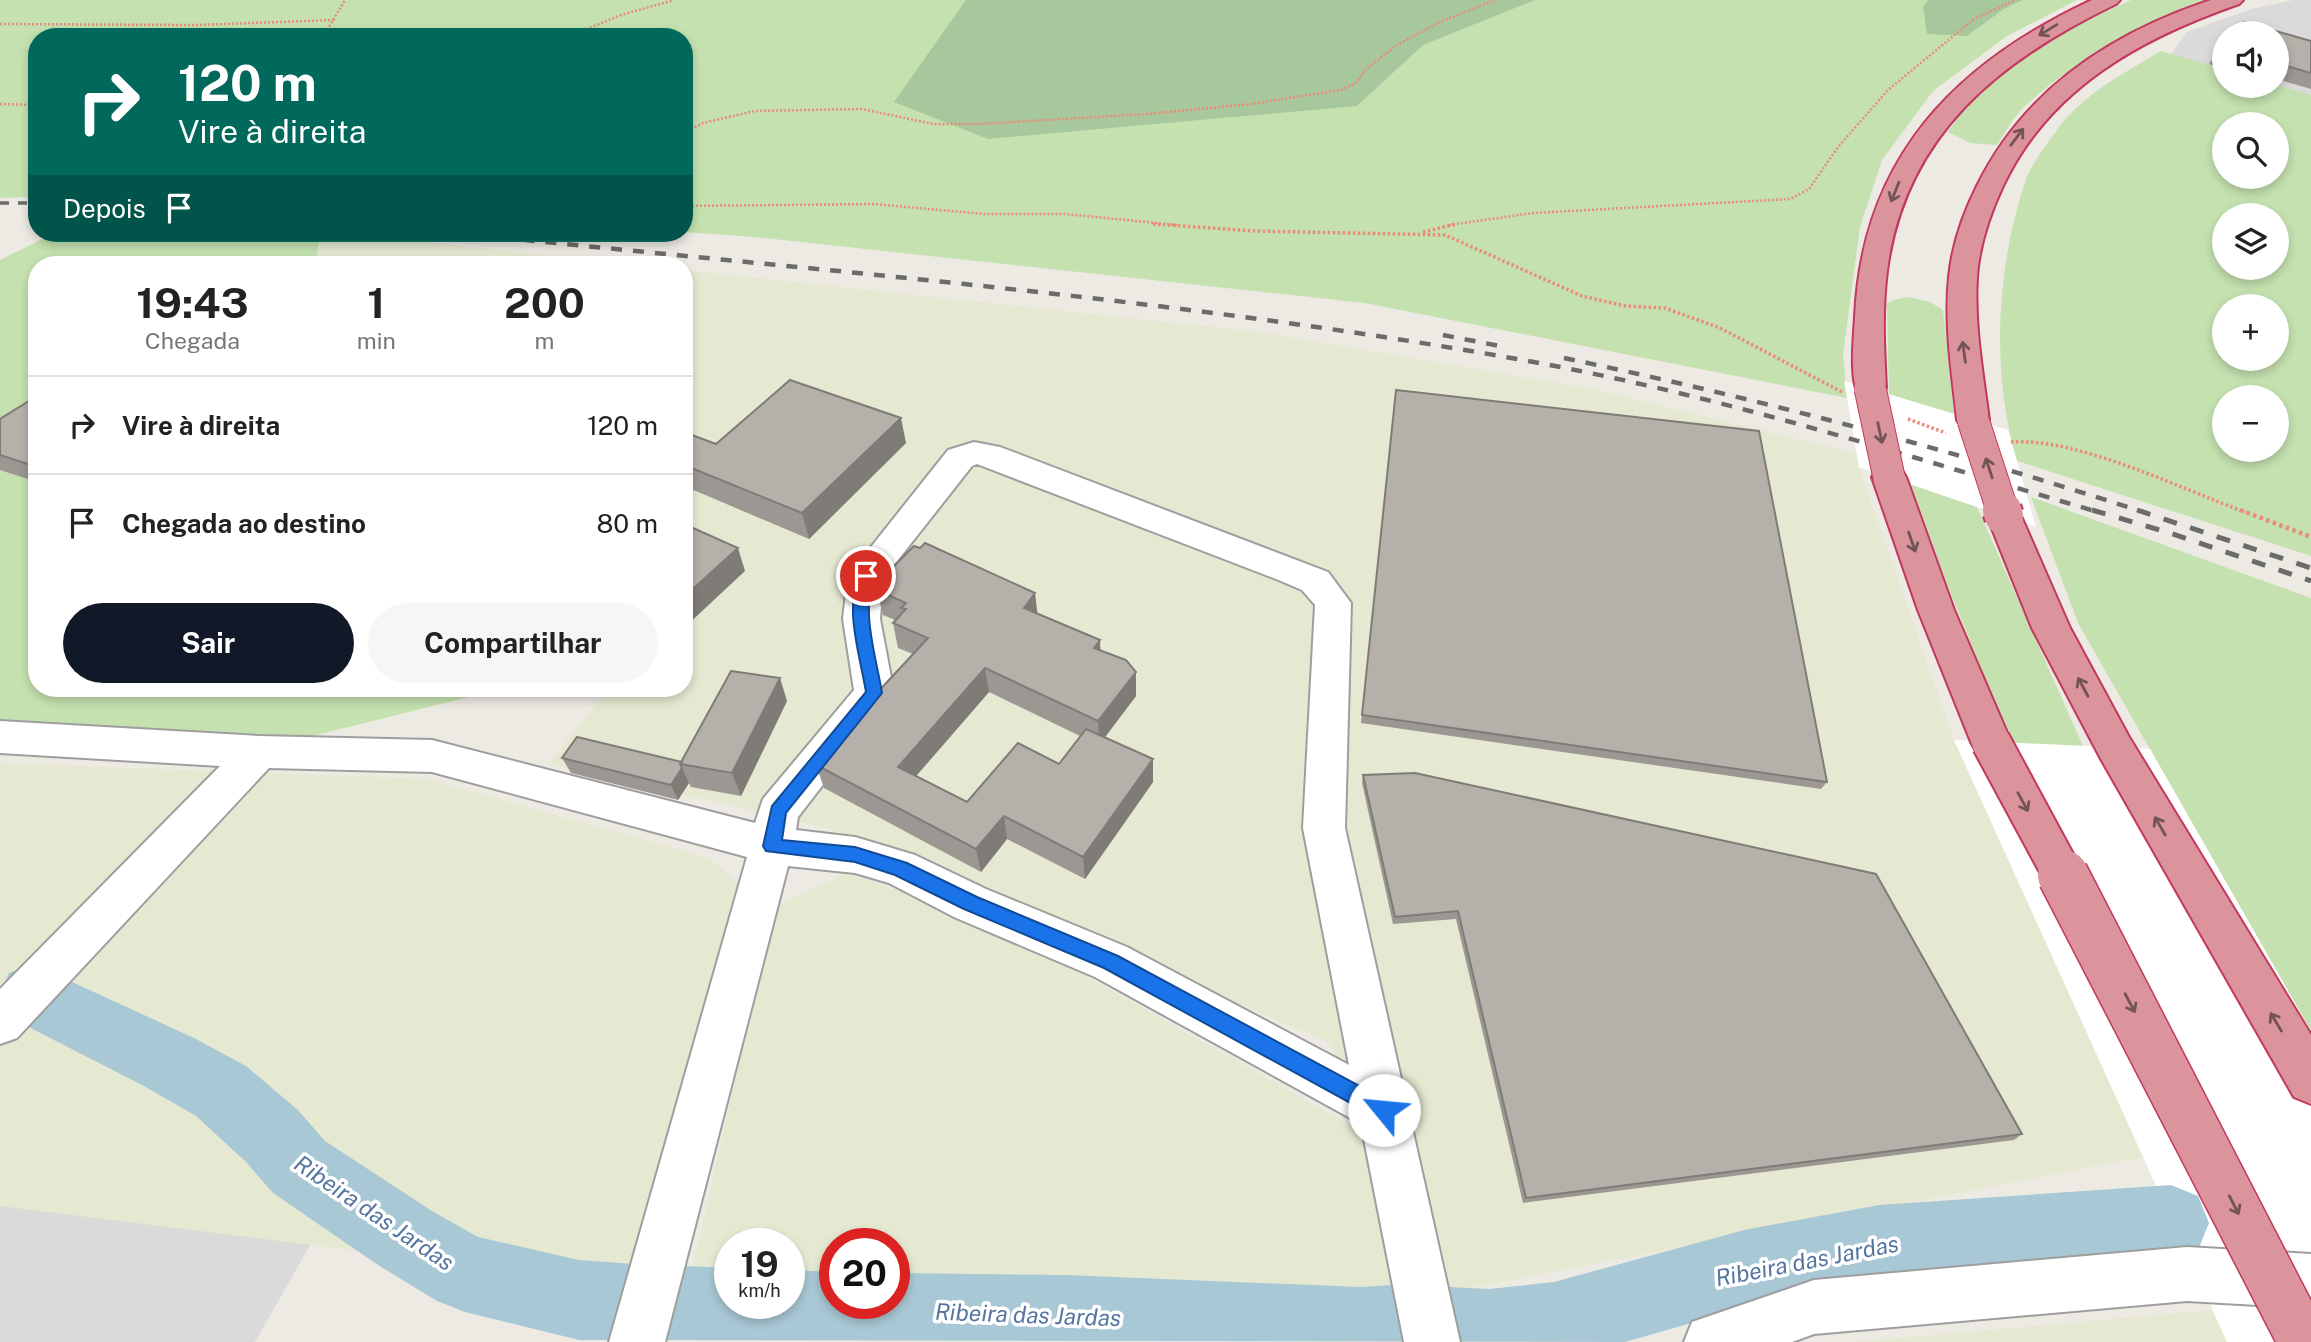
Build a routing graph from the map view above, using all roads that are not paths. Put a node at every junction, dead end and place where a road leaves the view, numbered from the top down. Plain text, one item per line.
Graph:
1 (2109, 0) edge
2 (2231, 0) edge
3 (0, 737) edge
4 (259, 752) junction
5 (772, 846) junction
6 (0, 1022) edge
7 (2311, 1080) edge
8 (1384, 1110) junction
9 (2311, 1281) edge
10 (637, 1342) edge
11 (1432, 1342) edge
12 (1712, 1342) edge
13 (2304, 1342) edge

1 -> 13 highway, bridge
7 -> 2 highway, bridge
3 - 4 street
4 - 5 street
4 - 6 street
5 - 8 street
5 - 8 street
5 - 10 street
8 - 11 street
9 - 12 street

